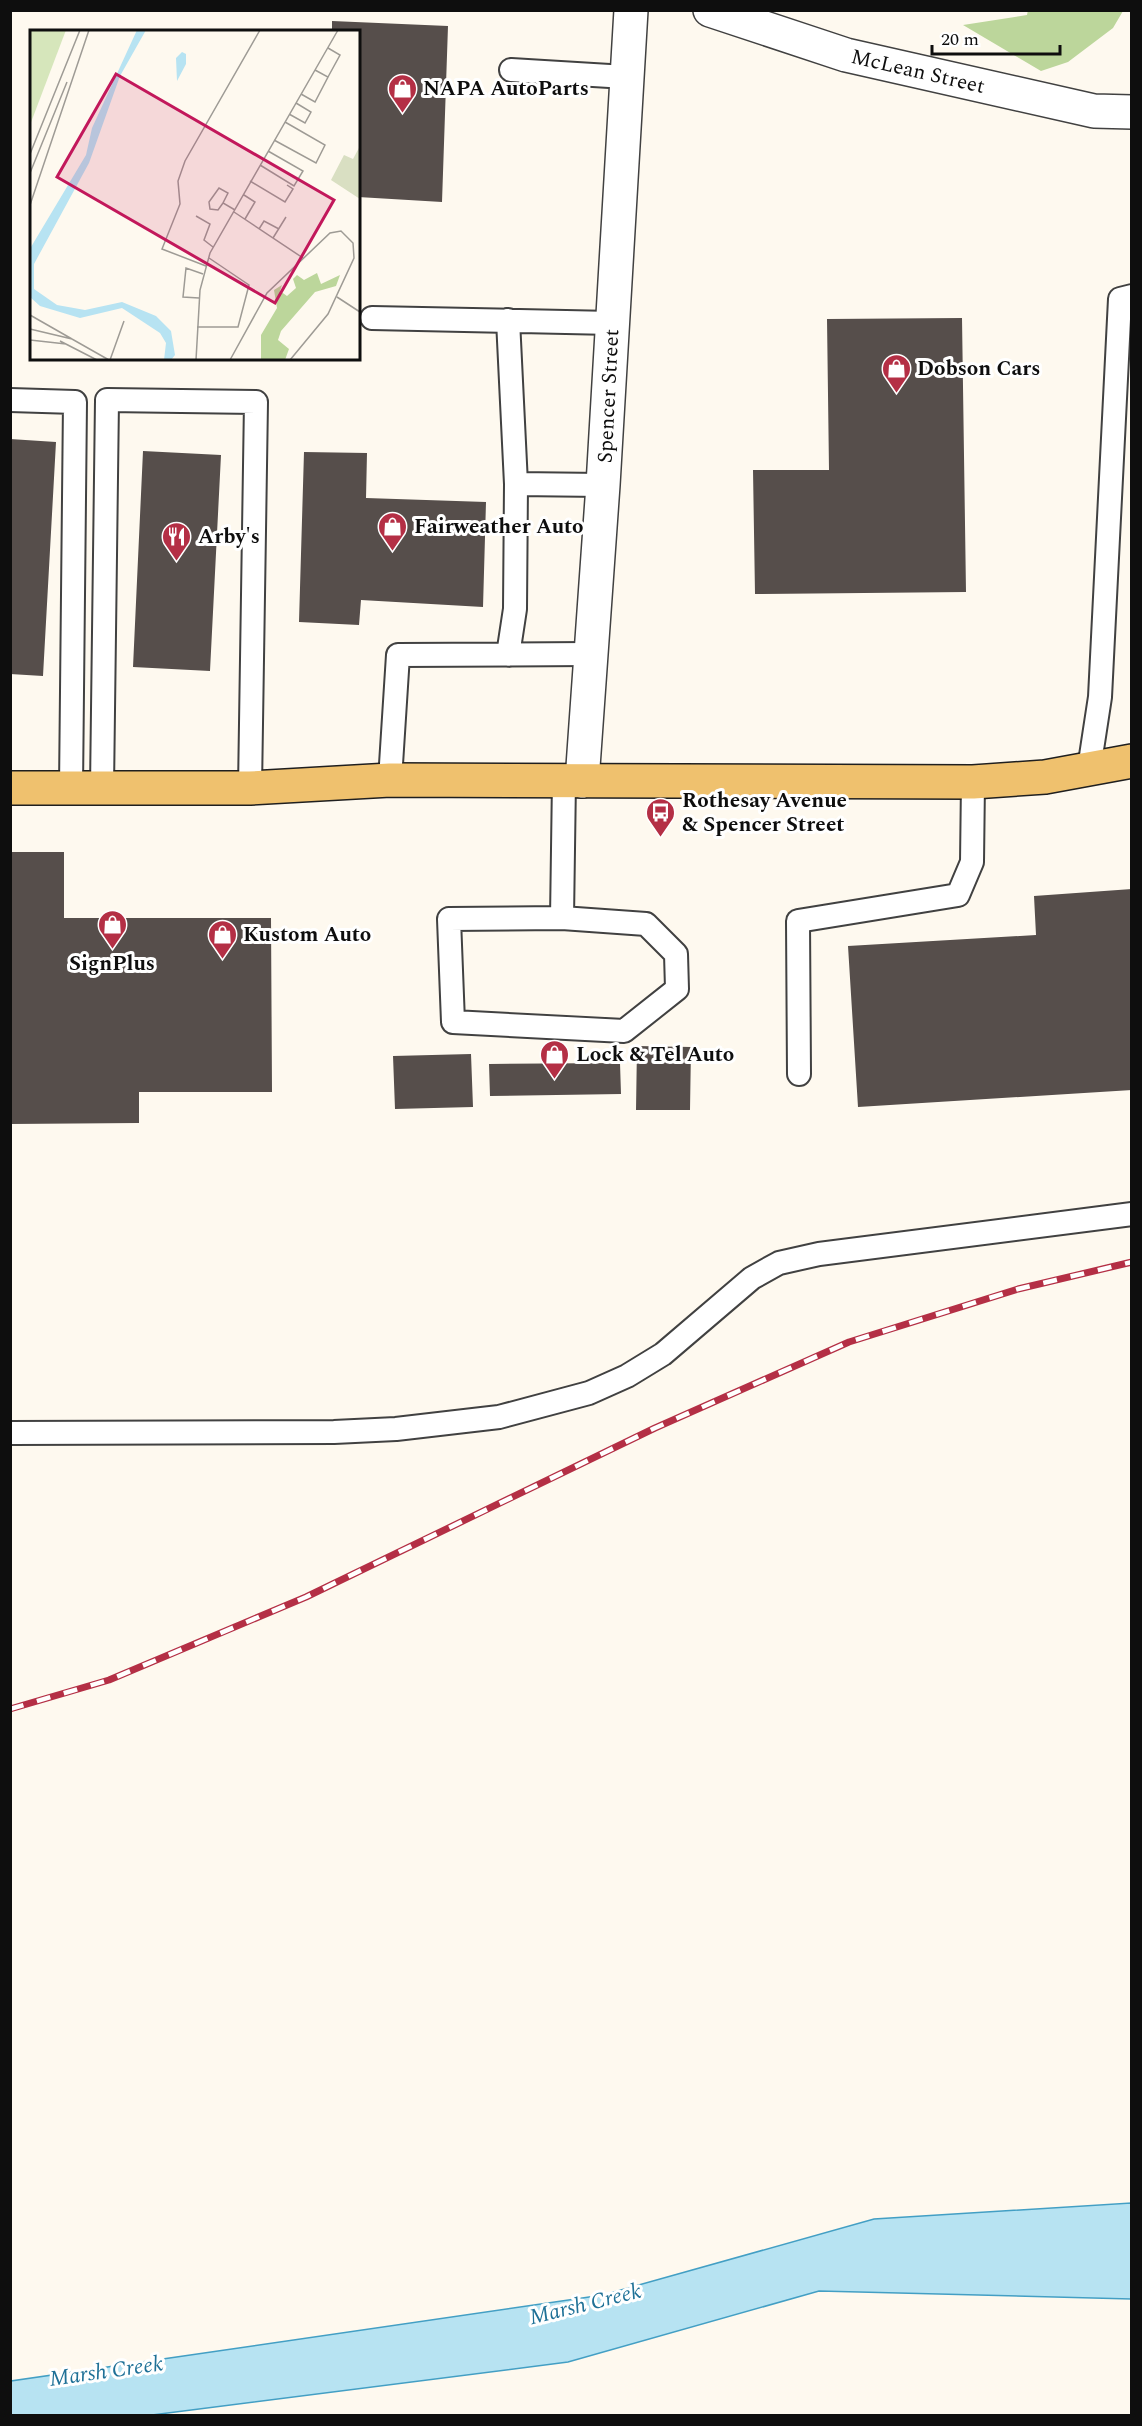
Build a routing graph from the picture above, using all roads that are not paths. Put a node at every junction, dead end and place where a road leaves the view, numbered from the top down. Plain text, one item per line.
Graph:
1 (631, 10) edge
2 (710, 10) edge
3 (511, 70) dead end
4 (626, 77) junction
5 (1131, 112) edge
6 (1131, 296) edge
7 (372, 318) dead end
8 (508, 320) junction
9 (612, 322) junction
10 (10, 400) edge
11 (516, 484) junction
12 (603, 485) junction
13 (508, 654) junction
14 (591, 654) junction
15 (1131, 761) edge
16 (1089, 769) junction
17 (390, 780) junction
18 (573, 780) junction
19 (973, 782) junction
20 (10, 788) edge
21 (86, 788) junction
22 (250, 788) junction
23 (562, 918) junction
24 (799, 1074) dead end
25 (1131, 1214) edge
26 (10, 1433) edge

1 - 4 street, Spencer Street
2 - 5 street, McLean Street
3 - 4 lane
4 - 9 street, Spencer Street
6 - 16 lane
7 - 8 lane
8 - 9 lane
8 - 11 lane
9 - 12 street, Spencer Street
10 - 21 lane
11 - 12 lane
11 - 13 lane
12 - 14 street, Spencer Street
13 - 14 lane
13 - 17 lane
14 - 18 street, Spencer Street
15 - 16 main road
16 - 19 main road
17 - 18 main road
17 - 22 main road
18 - 19 main road
18 - 23 lane
19 - 24 lane
20 - 21 main road
21 - 22 main road
21 - 22 lane
23 - 23 lane
25 - 26 lane

